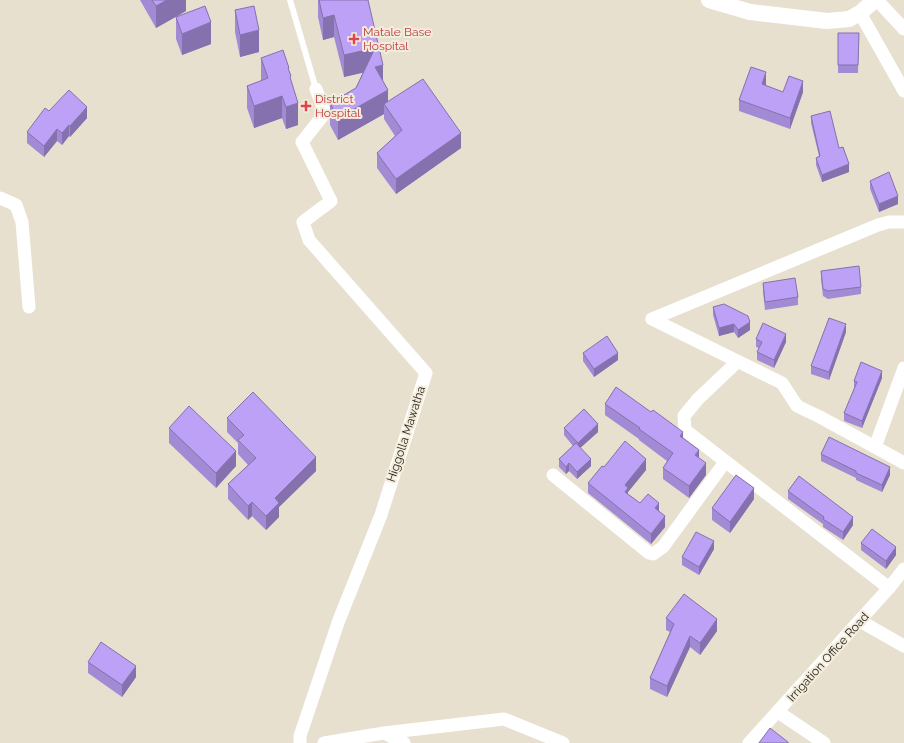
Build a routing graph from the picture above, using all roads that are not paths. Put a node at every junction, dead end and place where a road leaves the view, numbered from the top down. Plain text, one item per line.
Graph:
1 (290, 0) edge
2 (709, 0) edge
3 (876, 0) edge
4 (860, 13) junction
5 (904, 29) edge
6 (316, 89) joint
7 (904, 91) edge
8 (0, 198) edge
9 (904, 222) edge
10 (29, 307) dead end
11 (737, 362) junction
12 (904, 368) edge
13 (875, 447) junction
14 (725, 462) junction
15 (904, 463) edge
16 (553, 475) dead end
17 (904, 569) edge
18 (889, 588) junction
19 (860, 620) junction
20 (904, 646) edge
21 (778, 712) junction
22 (384, 733) junction
23 (300, 743) edge
24 (324, 743) edge
25 (404, 743) edge
26 (563, 743) edge
27 (750, 743) edge
28 (824, 743) edge

1 - 6 lane
2 - 4 street
3 - 4 street
3 - 5 street
4 - 7 street
6 - 23 street, Higgolla Mawatha
8 - 10 street
9 - 11 street
11 - 13 street
11 - 14 street
12 - 13 street
13 - 15 street
14 - 16 street
14 - 18 street
17 - 18 street, Irrigation Office Road
18 - 19 street, Irrigation Office Road
19 - 20 street
19 - 21 street, Irrigation Office Road
21 - 27 street, Irrigation Office Road
21 - 28 street
22 - 24 street
22 - 25 street
22 - 26 street

